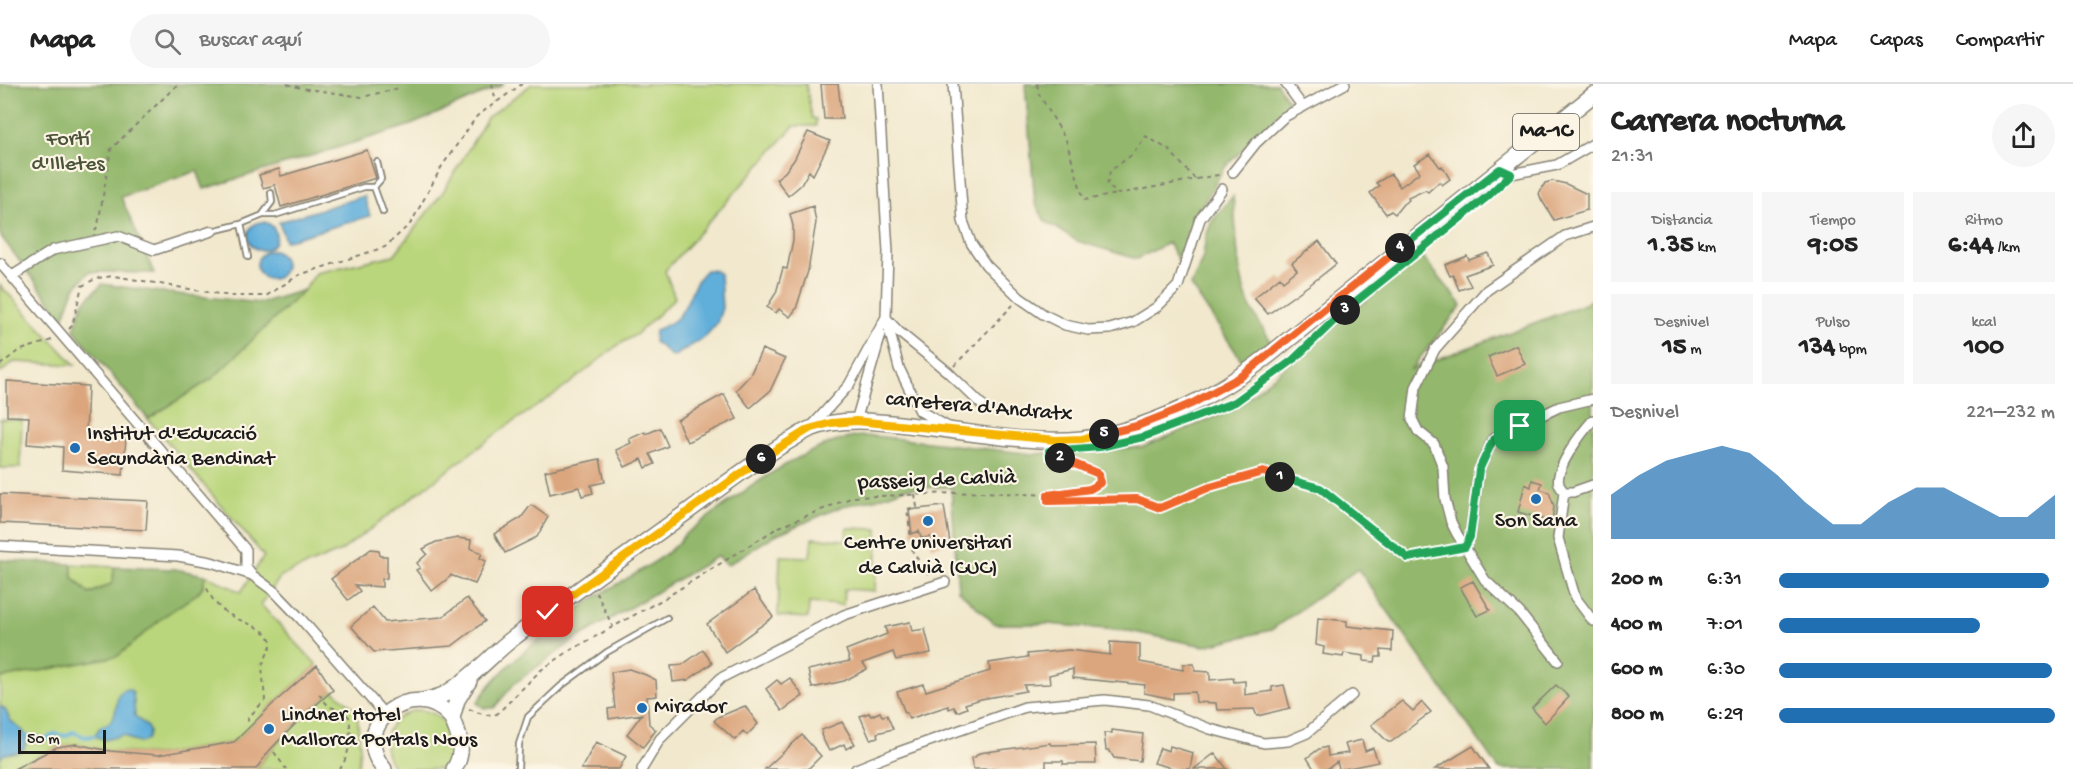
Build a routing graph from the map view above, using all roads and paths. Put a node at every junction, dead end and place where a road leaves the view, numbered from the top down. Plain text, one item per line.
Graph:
1 (178, 84) edge
2 (287, 84) edge
3 (399, 84) edge
4 (492, 84) edge
5 (522, 84) edge
6 (878, 84) edge
7 (953, 84) edge
8 (1037, 84) edge
9 (1286, 84) edge
10 (1345, 84) edge
11 (1593, 95) edge
12 (496, 103) junction
13 (1303, 107) junction
14 (1593, 144) edge
15 (377, 162) dead end
16 (1500, 169) junction
17 (1233, 172) joint
18 (1195, 179) junction
19 (374, 187) junction
20 (1222, 189) dead end
21 (271, 193) dead end
22 (1118, 194) junction
23 (383, 212) dead end
24 (263, 215) junction
25 (241, 224) junction
26 (1593, 227) edge
27 (212, 231) joint
28 (88, 243) junction
29 (248, 257) dead end
30 (0, 263) edge
31 (12, 276) junction
32 (1020, 298) junction
33 (886, 317) junction
34 (1331, 323) dead end
35 (62, 336) junction
36 (0, 365) edge
37 (948, 372) junction
38 (1593, 399) edge
39 (982, 405) dead end
40 (1194, 418) dead end
41 (1593, 420) edge
42 (856, 421) junction
43 (809, 429) junction
44 (954, 431) junction
45 (1052, 450) dead end
46 (1593, 485) edge
47 (1564, 492) junction
48 (915, 494) junction
49 (1048, 495) junction
50 (0, 546) edge
51 (1465, 547) junction
52 (252, 575) junction
53 (945, 582) dead end
54 (934, 586) junction
55 (207, 588) dead end
56 (595, 591) dead end
57 (666, 618) dead end
58 (1593, 621) edge
59 (613, 627) junction
60 (1558, 661) dead end
61 (474, 673) junction
62 (319, 694) dead end
63 (1352, 695) dead end
64 (457, 700) junction
65 (422, 701) junction
66 (384, 714) junction
67 (452, 718) junction
68 (248, 726) dead end
69 (274, 752) dead end
70 (458, 767) edge
71 (286, 769) edge
72 (340, 769) edge
73 (384, 769) edge
74 (518, 769) edge
75 (642, 769) edge
76 (856, 769) edge

1 - 28 path
2 - 3 path
4 - 12 path
5 - 12 path
6 - 33 street
7 - 32 street
8 - 22 path
9 - 13 street
10 - 13 street
11 - 16 main road, carretera d'Andratx / Ma-1C
12 - 35 path
13 - 17 street
14 - 16 street
15 - 19 lane
16 - 44 main road, carretera d'Andratx / Ma-1C
17 - 18 path
18 - 22 path
18 - 22 path
19 - 23 lane
19 - 24 lane
20 - 32 street
21 - 24 lane
24 - 25 lane
25 - 27 lane
25 - 29 lane
26 - 51 street
27 - 28 street
28 - 31 street
30 - 31 street
31 - 35 street
32 - 37 path
33 - 37 street
33 - 42 street
33 - 43 street
33 - 44 street
34 - 40 path
35 - 36 path
35 - 52 street
37 - 39 street
38 - 51 street
41 - 47 street
42 - 43 main road, carretera d'Andratx / Ma-1C
42 - 44 main road, carretera d'Andratx / Ma-1C
43 - 61 main road, carretera d'Andratx / Ma-1C
45 - 49 path, passeig de Calvià
46 - 47 street
47 - 58 street
48 - 49 path, passeig de Calvià
48 - 54 path
48 - 59 path, passeig de Calvià
49 - 51 path
50 - 52 street
51 - 60 street
52 - 66 street
53 - 54 street
54 - 75 street
55 - 68 path
56 - 59 path
57 - 74 lane
59 - 64 path, passeig de Calvià
61 - 64 main road, carretera d'Andratx / Ma-1C
61 - 65 main road, carretera d'Andratx / Ma-1C
62 - 72 path
63 - 76 street
64 - 67 main road, carretera d'Andratx / Ma-1C
65 - 66 main road, Ma-1C
65 - 67 main road
66 - 73 main road
67 - 70 main road
69 - 71 path

